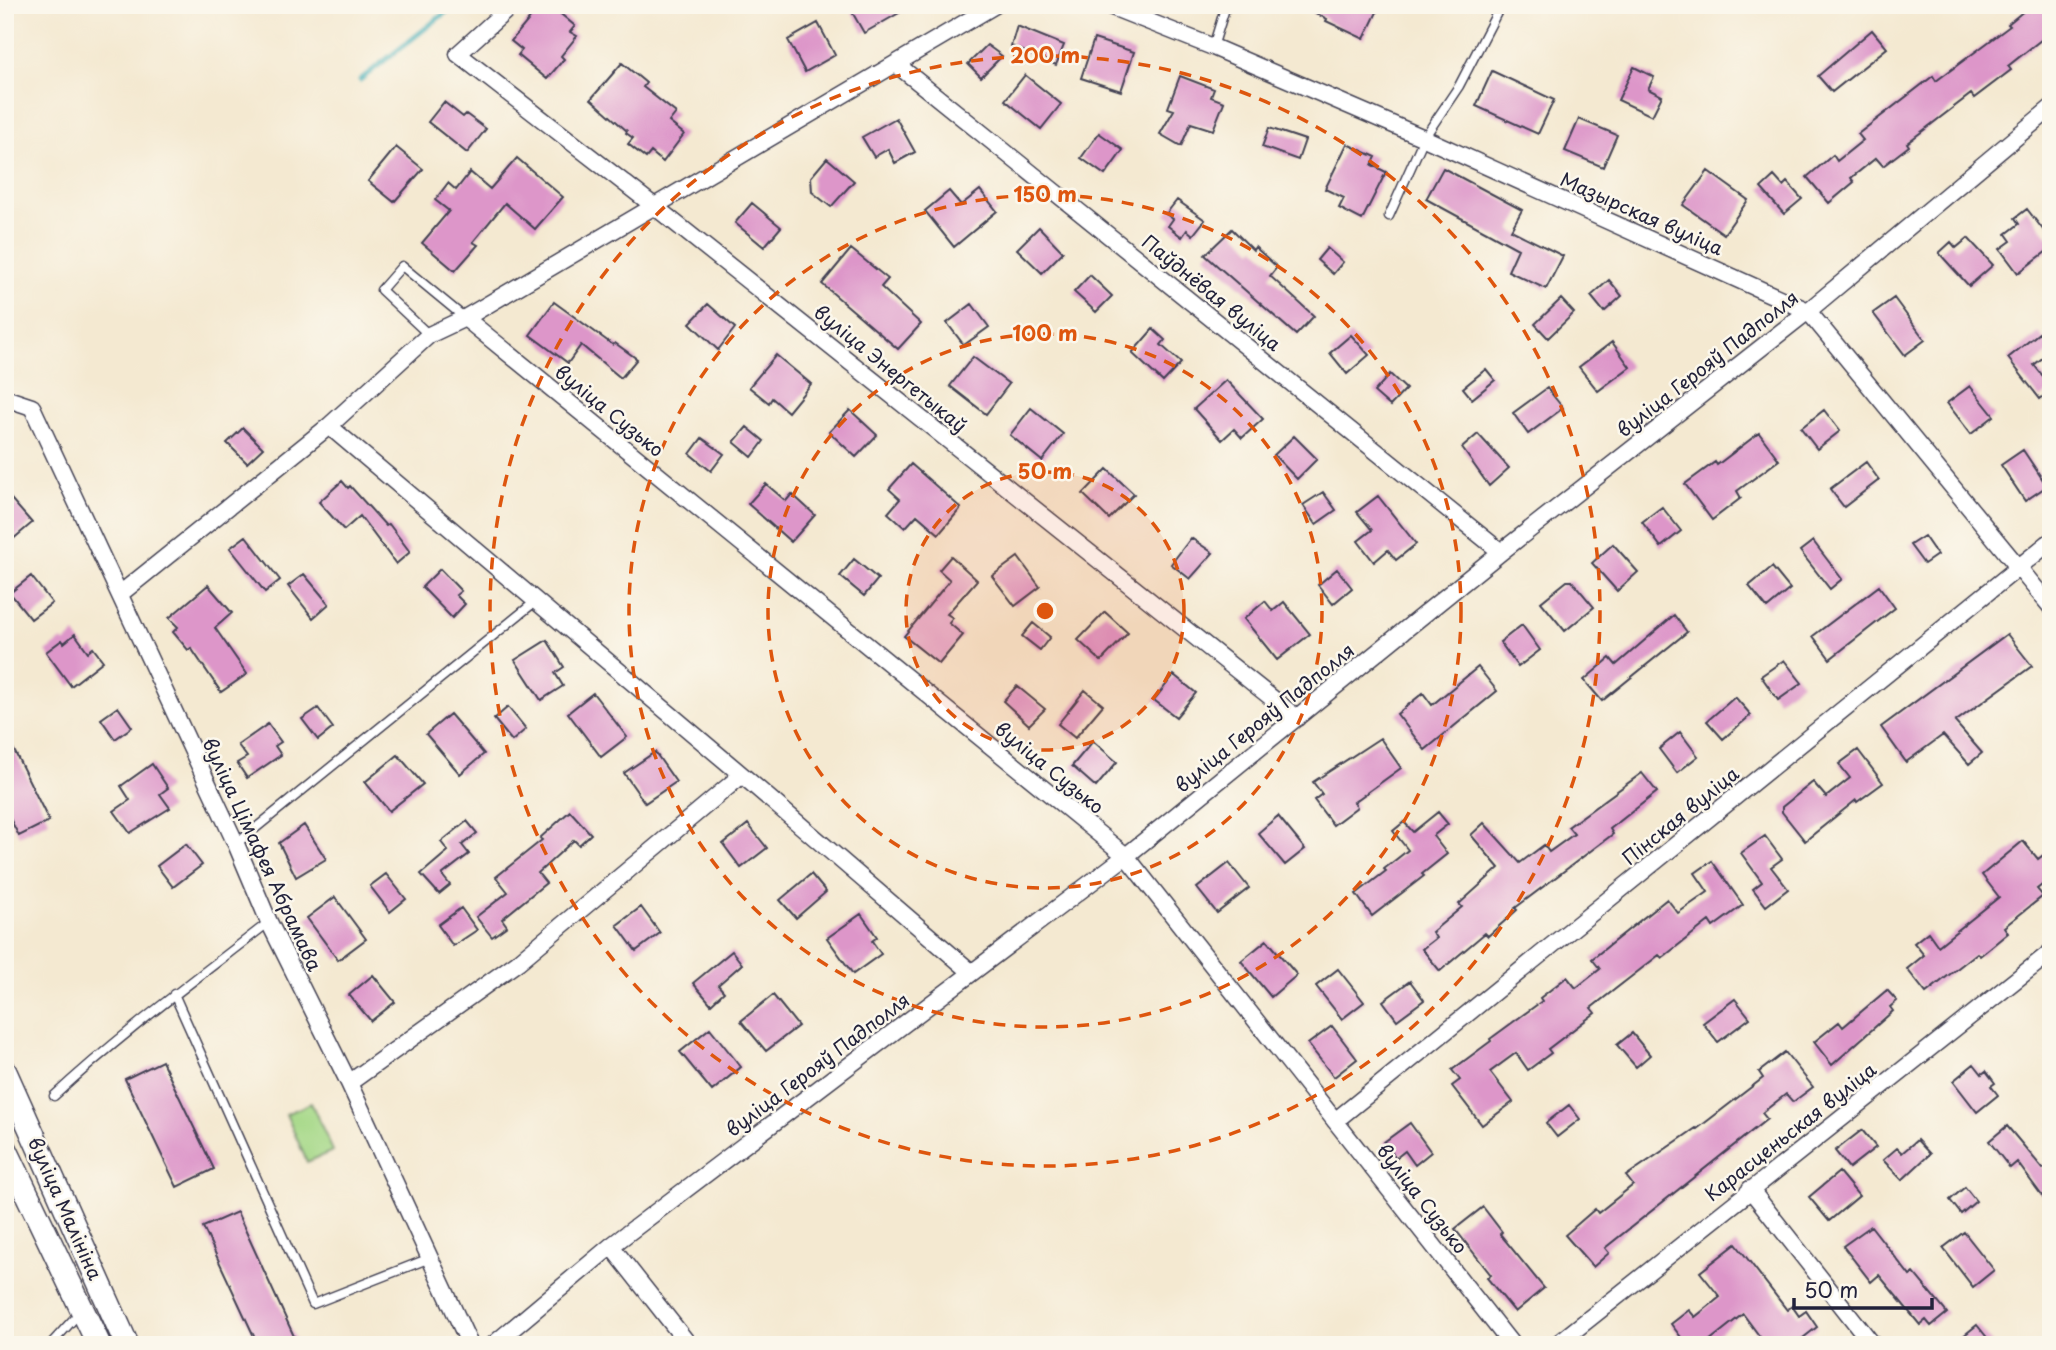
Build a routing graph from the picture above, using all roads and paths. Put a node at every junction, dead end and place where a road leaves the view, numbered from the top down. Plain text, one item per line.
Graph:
1 (512, 5) edge
2 (995, 5) edge
3 (1107, 5) edge
4 (1226, 5) edge
5 (1501, 5) edge
6 (1213, 47) junction
7 (896, 64) junction
8 (2051, 108) edge
9 (1424, 138) junction
10 (654, 206) junction
11 (1389, 216) dead end
12 (1808, 311) junction
13 (464, 318) junction
14 (429, 335) junction
15 (5, 398) edge
16 (329, 426) junction
17 (2051, 541) edge
18 (1501, 552) junction
19 (2019, 568) junction
20 (120, 594) junction
21 (536, 601) junction
22 (2051, 607) edge
23 (1297, 718) junction
24 (742, 775) junction
25 (236, 844) junction
26 (1125, 856) junction
27 (269, 922) junction
28 (2051, 952) edge
29 (971, 972) junction
30 (174, 994) junction
31 (5, 1072) edge
32 (349, 1083) junction
33 (54, 1096) dead end
34 (10, 1097) edge
35 (1335, 1121) junction
36 (5, 1147) edge
37 (1750, 1189) junction
38 (611, 1246) junction
39 (430, 1258) junction
40 (83, 1309) junction
41 (50, 1345) edge
42 (99, 1345) edge
43 (127, 1345) edge
44 (470, 1345) edge
45 (493, 1345) edge
46 (689, 1345) edge
47 (1512, 1345) edge
48 (1556, 1345) edge
49 (1873, 1345) edge

1 - 10 street, вуліца Энергетыкаў
2 - 7 street
3 - 6 street, Мазырская вуліца
4 - 6 lane
5 - 9 lane
6 - 9 street, Мазырская вуліца
7 - 10 street
7 - 18 street, Паўднёвая вуліца
8 - 12 street, вуліца Герояў Падполля
9 - 11 lane
9 - 12 street, Мазырская вуліца
10 - 13 street
10 - 23 street, вуліца Энергетыкаў
12 - 18 street, вуліца Герояў Падполля
12 - 19 street, Мазырская вуліца
13 - 14 street
13 - 14 lane
13 - 26 street, вуліца Сузько
14 - 16 street
15 - 20 street, вуліца Цімафея Абрамава
16 - 20 street
16 - 21 street
17 - 19 street, Пінская вуліца
18 - 23 street, вуліца Герояў Падполля
19 - 22 street, Мазырская вуліца
19 - 35 street, Пінская вуліца
20 - 25 street, вуліца Цімафея Абрамава
21 - 24 street
21 - 25 lane
23 - 26 street, вуліца Герояў Падполля
24 - 29 street
24 - 32 street
25 - 27 street, вуліца Цімафея Абрамава
26 - 29 street, вуліца Герояў Падполля
26 - 35 street, вуліца Сузько
27 - 30 lane
27 - 32 street, вуліца Цімафея Абрамава
28 - 37 street, Карасценьская вуліца
29 - 38 street, вуліца Герояў Падполля
30 - 33 lane
30 - 39 lane
31 - 34 main road, вуліца Малініна
32 - 39 street, вуліца Цімафея Абрамава
34 - 43 main road, вуліца Малініна
35 - 47 street, вуліца Сузько
36 - 40 main road, вуліца Малініна
37 - 48 street, Карасценьская вуліца
37 - 49 street
38 - 45 street, вуліца Герояў Падполля
38 - 46 street
39 - 44 street, вуліца Цімафея Абрамава
40 - 41 lane
40 - 42 main road, вуліца Малініна

